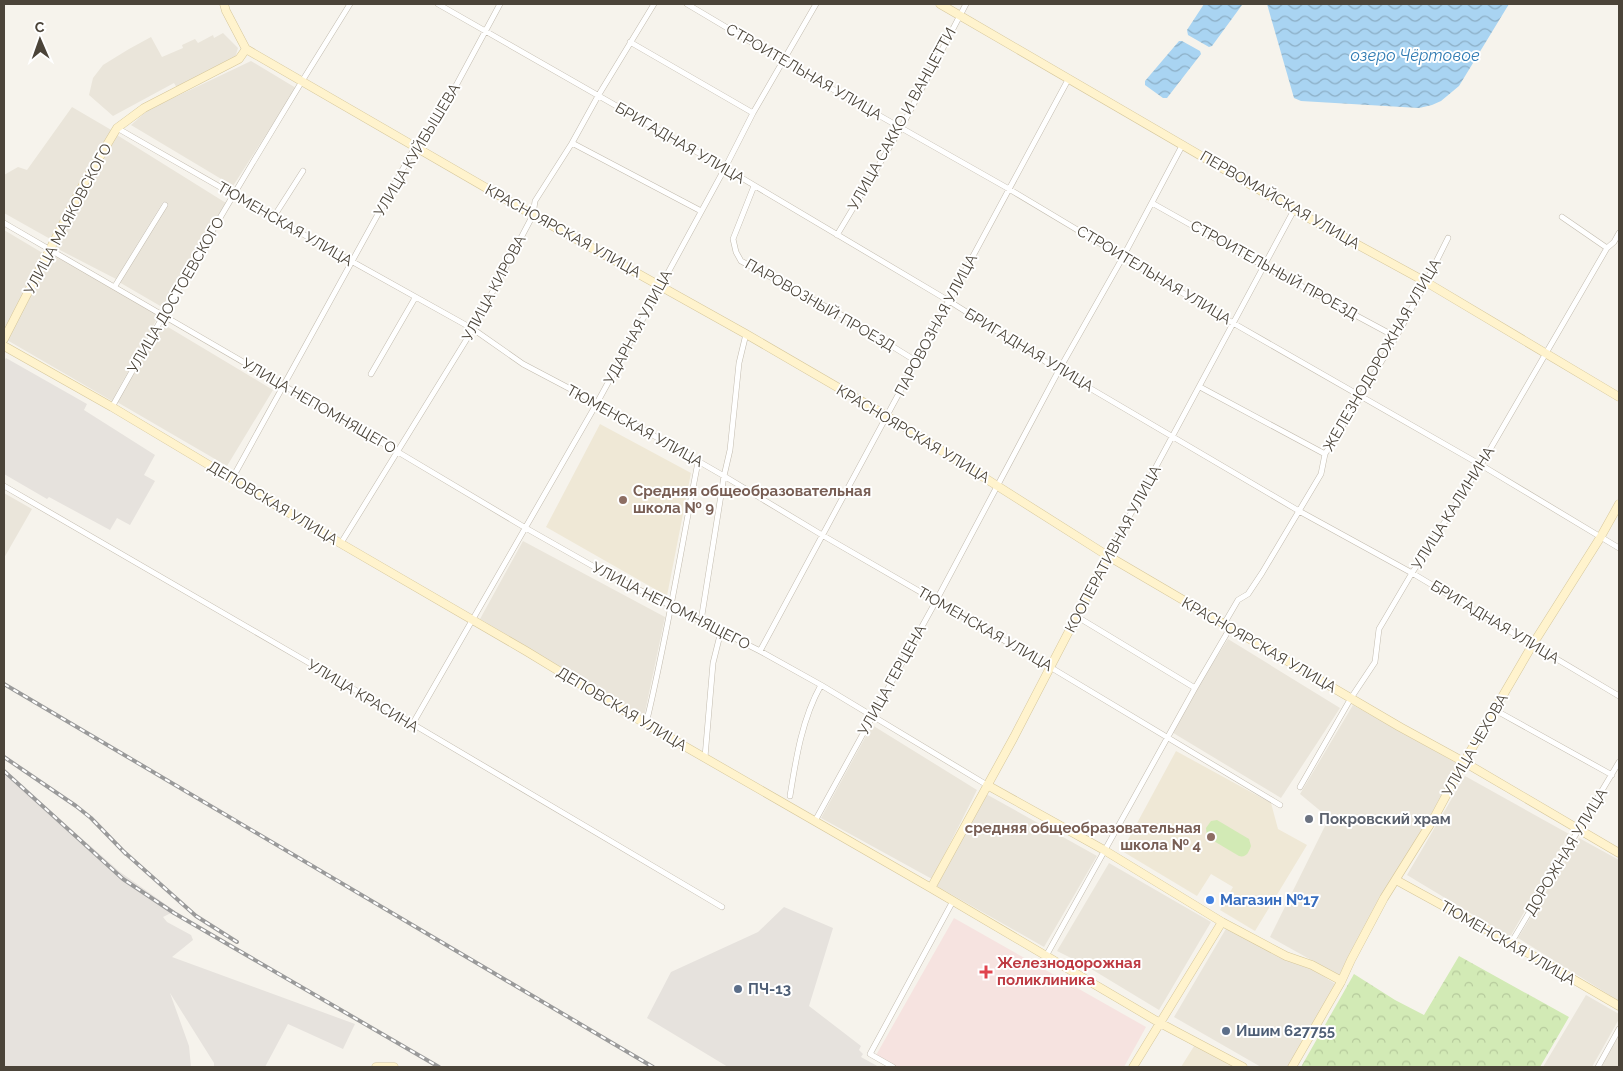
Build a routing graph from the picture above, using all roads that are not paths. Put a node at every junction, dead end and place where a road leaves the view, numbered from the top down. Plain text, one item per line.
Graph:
1 (224, 4) edge
2 (350, 4) edge
3 (438, 4) edge
4 (500, 4) edge
5 (654, 4) edge
6 (687, 4) edge
7 (816, 4) edge
8 (940, 4) edge
9 (966, 4) edge
10 (960, 16) junction
11 (485, 32) junction
12 (630, 42) junction
13 (246, 49) junction
14 (782, 60) junction
15 (1069, 78) junction
16 (301, 82) junction
17 (598, 96) junction
18 (753, 113) junction
19 (117, 128) junction
20 (901, 128) junction
21 (572, 143) junction
22 (1183, 144) junction
23 (415, 147) junction
24 (725, 168) junction
25 (303, 171) dead end
26 (754, 186) junction
27 (1009, 189) junction
28 (234, 194) junction
29 (1152, 203) junction
30 (165, 205) dead end
31 (1294, 210) junction
32 (701, 211) junction
33 (533, 214) junction
34 (1562, 217) dead end
35 (274, 218) junction
36 (4, 222) edge
37 (1619, 233) edge
38 (837, 234) junction
39 (1448, 238) dead end
40 (1614, 242) junction
41 (1619, 245) edge
42 (1607, 248) junction
43 (51, 249) junction
44 (1123, 257) junction
45 (352, 262) junction
46 (1264, 266) junction
47 (1426, 282) junction
48 (660, 285) junction
49 (115, 286) junction
50 (415, 298) junction
51 (949, 301) junction
52 (163, 315) junction
53 (1233, 323) junction
54 (473, 329) junction
55 (746, 334) junction
56 (1396, 337) junction
57 (4, 339) edge
58 (4, 346) edge
59 (1546, 354) junction
60 (916, 361) junction
61 (1059, 370) junction
62 (371, 374) dead end
63 (283, 384) junction
64 (1200, 387) junction
65 (1362, 396) junction
66 (1619, 397) edge
67 (597, 403) junction
68 (112, 407) junction
69 (887, 416) junction
70 (1173, 436) junction
71 (398, 452) junction
72 (1324, 454) junction
73 (698, 462) junction
74 (1481, 466) junction
75 (724, 476) junction
76 (232, 479) junction
77 (4, 486) edge
78 (998, 486) junction
79 (1619, 504) edge
80 (1299, 510) junction
81 (524, 527) junction
82 (822, 535) junction
83 (1600, 538) junction
84 (341, 543) junction
85 (1619, 548) edge
86 (1108, 556) junction
87 (1412, 573) junction
88 (936, 601) junction
89 (670, 607) junction
90 (1076, 616) junction
91 (472, 620) junction
92 (701, 621) junction
93 (1227, 626) junction
94 (721, 631) junction
95 (1532, 644) junction
96 (760, 651) junction
97 (1050, 667) junction
98 (821, 685) junction
99 (1194, 688) junction
100 (1619, 696) edge
101 (1352, 698) junction
102 (1494, 710) junction
103 (872, 716) junction
104 (646, 724) junction
105 (412, 725) junction
106 (1167, 737) junction
107 (705, 757) junction
108 (1464, 762) junction
109 (1619, 762) edge
110 (1612, 775) junction
111 (987, 785) junction
112 (1300, 787) dead end
113 (790, 796) dead end
114 (1280, 805) dead end
115 (815, 821) junction
116 (1579, 830) junction
117 (1104, 850) junction
118 (1619, 853) edge
119 (1396, 880) junction
120 (931, 888) junction
121 (954, 901) junction
122 (722, 907) dead end
123 (1222, 922) junction
124 (1511, 943) junction
125 (1046, 956) junction
126 (1341, 982) junction
127 (1619, 1006) edge
128 (1160, 1023) junction
129 (1619, 1029) edge
130 (376, 1067) edge
131 (394, 1067) edge
132 (893, 1067) edge
133 (1133, 1067) edge
134 (1243, 1067) edge
135 (1292, 1067) edge
136 (1598, 1067) edge

1 - 13 main road
2 - 16 street, УЛИЦА ДОСТОЕВСКОГО
3 - 11 street, БРИГАДНАЯ УЛИЦА
4 - 11 street, УЛИЦА КУЙБЫШЕВА
5 - 12 street, УЛИЦА КИРОВА
6 - 14 street, СТРОИТЕЛЬНАЯ УЛИЦА
7 - 14 street, УДАРНАЯ УЛИЦА
8 - 10 main road, ПЕРВОМАЙСКАЯ УЛИЦА
9 - 10 street, УЛИЦА САККО И ВАНЦЕТТИ
10 - 15 main road, ПЕРВОМАЙСКАЯ УЛИЦА
10 - 20 street, УЛИЦА САККО И ВАНЦЕТТИ
11 - 17 street, БРИГАДНАЯ УЛИЦА
11 - 23 street, УЛИЦА КУЙБЫШЕВА
12 - 17 street, УЛИЦА КИРОВА
12 - 18 street
13 - 16 main road, КРАСНОЯРСКАЯ УЛИЦА
13 - 19 main road, УЛИЦА МАЯКОВСКОГО
14 - 18 street, УДАРНАЯ УЛИЦА
14 - 20 street, СТРОИТЕЛЬНАЯ УЛИЦА
15 - 22 main road, ПЕРВОМАЙСКАЯ УЛИЦА
15 - 27 street, ПАРОВОЗНАЯ УЛИЦА
16 - 23 main road, КРАСНОЯРСКАЯ УЛИЦА
16 - 28 street, УЛИЦА ДОСТОЕВСКОГО
17 - 21 street, УЛИЦА КИРОВА
17 - 24 street, БРИГАДНАЯ УЛИЦА
18 - 24 street, УДАРНАЯ УЛИЦА
19 - 28 street, ТЮМЕНСКАЯ УЛИЦА
19 - 43 main road, УЛИЦА МАЯКОВСКОГО
20 - 27 street, СТРОИТЕЛЬНАЯ УЛИЦА
20 - 38 street, УЛИЦА САККО И ВАНЦЕТТИ
21 - 32 street
21 - 33 street, УЛИЦА КИРОВА
22 - 29 street, УЛИЦА ГЕРЦЕНА
22 - 31 main road, ПЕРВОМАЙСКАЯ УЛИЦА
23 - 33 main road, КРАСНОЯРСКАЯ УЛИЦА
23 - 45 street, УЛИЦА КУЙБЫШЕВА
24 - 26 street, БРИГАДНАЯ УЛИЦА
24 - 32 street, УДАРНАЯ УЛИЦА
25 - 35 street
26 - 38 street, БРИГАДНАЯ УЛИЦА
26 - 60 street, ПАРОВОЗНЫЙ ПРОЕЗД
27 - 44 street, СТРОИТЕЛЬНАЯ УЛИЦА
27 - 51 street, ПАРОВОЗНАЯ УЛИЦА
28 - 35 street, ТЮМЕНСКАЯ УЛИЦА
28 - 52 street, УЛИЦА ДОСТОЕВСКОГО
29 - 44 street, УЛИЦА ГЕРЦЕНА
29 - 46 street, СТРОИТЕЛЬНЫЙ ПРОЕЗД
30 - 49 street
31 - 46 street, КООПЕРАТИВНАЯ УЛИЦА
31 - 47 main road, ПЕРВОМАЙСКАЯ УЛИЦА
32 - 48 street, УДАРНАЯ УЛИЦА
33 - 48 main road, КРАСНОЯРСКАЯ УЛИЦА
33 - 54 street, УЛИЦА КИРОВА
34 - 42 street
35 - 45 street, ТЮМЕНСКАЯ УЛИЦА
36 - 43 street, УЛИЦА НЕПОМНЯЩЕГО
37 - 40 street, УЛИЦА КАЛИНИНА
38 - 51 street, БРИГАДНАЯ УЛИЦА
39 - 47 street, ЖЕЛЕЗНОДОРОЖНАЯ УЛИЦА
40 - 41 street
40 - 42 street, УЛИЦА КАЛИНИНА
42 - 59 street, УЛИЦА КАЛИНИНА
43 - 49 street, УЛИЦА НЕПОМНЯЩЕГО
43 - 57 main road, УЛИЦА МАЯКОВСКОГО
44 - 53 street, СТРОИТЕЛЬНАЯ УЛИЦА
44 - 61 street, УЛИЦА ГЕРЦЕНА
45 - 50 street, ТЮМЕНСКАЯ УЛИЦА
45 - 63 street, УЛИЦА КУЙБЫШЕВА
46 - 53 street, КООПЕРАТИВНАЯ УЛИЦА
46 - 56 street, СТРОИТЕЛЬНЫЙ ПРОЕЗД
47 - 56 street, ЖЕЛЕЗНОДОРОЖНАЯ УЛИЦА
47 - 59 main road, ПЕРВОМАЙСКАЯ УЛИЦА
48 - 55 main road, КРАСНОЯРСКАЯ УЛИЦА
48 - 67 street, УДАРНАЯ УЛИЦА
49 - 52 street, УЛИЦА НЕПОМНЯЩЕГО
50 - 54 street, ТЮМЕНСКАЯ УЛИЦА
50 - 62 street
51 - 60 street, ПАРОВОЗНАЯ УЛИЦА
51 - 61 street, БРИГАДНАЯ УЛИЦА
52 - 63 street, УЛИЦА НЕПОМНЯЩЕГО
52 - 68 street, УЛИЦА ДОСТОЕВСКОГО
53 - 64 street, КООПЕРАТИВНАЯ УЛИЦА
53 - 65 street, СТРОИТЕЛЬНАЯ УЛИЦА
54 - 67 street, ТЮМЕНСКАЯ УЛИЦА
54 - 71 street, УЛИЦА КИРОВА
55 - 69 main road, КРАСНОЯРСКАЯ УЛИЦА
55 - 75 street
56 - 65 street, ЖЕЛЕЗНОДОРОЖНАЯ УЛИЦА
58 - 68 main road, ДЕПОВСКАЯ УЛИЦА
59 - 66 main road, ПЕРВОМАЙСКАЯ УЛИЦА
59 - 74 street, УЛИЦА КАЛИНИНА
60 - 69 street, ПАРОВОЗНАЯ УЛИЦА
61 - 70 street, БРИГАДНАЯ УЛИЦА
61 - 78 street, УЛИЦА ГЕРЦЕНА
63 - 71 street, УЛИЦА НЕПОМНЯЩЕГО
63 - 76 street, УЛИЦА КУЙБЫШЕВА
64 - 70 street, КООПЕРАТИВНАЯ УЛИЦА
64 - 72 street
65 - 72 street, ЖЕЛЕЗНОДОРОЖНАЯ УЛИЦА
65 - 74 street, СТРОИТЕЛЬНАЯ УЛИЦА
67 - 73 street, ТЮМЕНСКАЯ УЛИЦА
67 - 81 street, УДАРНАЯ УЛИЦА
68 - 76 main road, ДЕПОВСКАЯ УЛИЦА
69 - 78 main road, КРАСНОЯРСКАЯ УЛИЦА
69 - 82 street, ПАРОВОЗНАЯ УЛИЦА
70 - 80 street, БРИГАДНАЯ УЛИЦА
70 - 86 street, КООПЕРАТИВНАЯ УЛИЦА
71 - 81 street, УЛИЦА НЕПОМНЯЩЕГО
71 - 84 street, УЛИЦА КИРОВА
72 - 80 street, ЖЕЛЕЗНОДОРОЖНАЯ УЛИЦА
73 - 75 street, ТЮМЕНСКАЯ УЛИЦА
73 - 89 street
74 - 83 street, СТРОИТЕЛЬНАЯ УЛИЦА
74 - 87 street, УЛИЦА КАЛИНИНА
75 - 82 street, ТЮМЕНСКАЯ УЛИЦА
75 - 92 street
76 - 84 main road, ДЕПОВСКАЯ УЛИЦА
77 - 105 street, УЛИЦА КРАСИНА
78 - 86 main road, КРАСНОЯРСКАЯ УЛИЦА
78 - 88 street, УЛИЦА ГЕРЦЕНА
79 - 83 main road, УЛИЦА ЧЕХОВА
80 - 87 street, БРИГАДНАЯ УЛИЦА
80 - 93 street, ЖЕЛЕЗНОДОРОЖНАЯ УЛИЦА
81 - 89 street, УЛИЦА НЕПОМНЯЩЕГО
81 - 91 street, УДАРНАЯ УЛИЦА
82 - 88 street, ТЮМЕНСКАЯ УЛИЦА
82 - 96 street, ПАРОВОЗНАЯ УЛИЦА
83 - 85 street, СТРОИТЕЛЬНАЯ УЛИЦА
83 - 95 main road, УЛИЦА ЧЕХОВА
84 - 91 main road, ДЕПОВСКАЯ УЛИЦА
86 - 90 main road, КООПЕРАТИВНАЯ УЛИЦА
86 - 93 main road, КРАСНОЯРСКАЯ УЛИЦА
87 - 95 street, БРИГАДНАЯ УЛИЦА
87 - 101 street, УЛИЦА КАЛИНИНА
88 - 97 street, ТЮМЕНСКАЯ УЛИЦА
88 - 103 street, УЛИЦА ГЕРЦЕНА
89 - 92 street, УЛИЦА НЕПОМНЯЩЕГО
89 - 104 street
90 - 97 main road, КООПЕРАТИВНАЯ УЛИЦА
90 - 99 street
91 - 104 main road, ДЕПОВСКАЯ УЛИЦА
91 - 105 street, УДАРНАЯ УЛИЦА
92 - 94 street, УЛИЦА НЕПОМНЯЩЕГО
93 - 99 street, ЖЕЛЕЗНОДОРОЖНАЯ УЛИЦА
93 - 101 main road, КРАСНОЯРСКАЯ УЛИЦА
94 - 96 street, УЛИЦА НЕПОМНЯЩЕГО
94 - 107 street
95 - 100 street, БРИГАДНАЯ УЛИЦА
95 - 102 main road, УЛИЦА ЧЕХОВА
96 - 98 street, УЛИЦА НЕПОМНЯЩЕГО
97 - 106 street, ТЮМЕНСКАЯ УЛИЦА
97 - 111 main road, КООПЕРАТИВНАЯ УЛИЦА
98 - 103 street, УЛИЦА НЕПОМНЯЩЕГО
98 - 113 street
99 - 106 street, ЖЕЛЕЗНОДОРОЖНАЯ УЛИЦА
101 - 108 main road, КРАСНОЯРСКАЯ УЛИЦА
101 - 112 street, УЛИЦА КАЛИНИНА
102 - 108 main road, УЛИЦА ЧЕХОВА
102 - 110 street
103 - 111 street, УЛИЦА НЕПОМНЯЩЕГО
103 - 115 street, УЛИЦА ГЕРЦЕНА
104 - 107 main road, ДЕПОВСКАЯ УЛИЦА
105 - 122 street, УЛИЦА КРАСИНА
106 - 114 street, ТЮМЕНСКАЯ УЛИЦА
106 - 117 street, ЖЕЛЕЗНОДОРОЖНАЯ УЛИЦА
107 - 115 main road, ДЕПОВСКАЯ УЛИЦА
108 - 116 main road, КРАСНОЯРСКАЯ УЛИЦА
108 - 119 main road, УЛИЦА ЧЕХОВА
109 - 110 street, ДОРОЖНАЯ УЛИЦА
110 - 116 street, ДОРОЖНАЯ УЛИЦА
111 - 117 main road, УЛИЦА НЕПОМНЯЩЕГО
111 - 120 main road, КООПЕРАТИВНАЯ УЛИЦА
115 - 120 main road, ДЕПОВСКАЯ УЛИЦА
116 - 118 main road, КРАСНОЯРСКАЯ УЛИЦА
116 - 124 street, ДОРОЖНАЯ УЛИЦА
117 - 123 main road, УЛИЦА НЕПОМНЯЩЕГО
117 - 125 street, ЖЕЛЕЗНОДОРОЖНАЯ УЛИЦА
119 - 124 main road, ТЮМЕНСКАЯ УЛИЦА
119 - 126 main road, УЛИЦА ЧЕХОВА
120 - 121 main road, ДЕПОВСКАЯ УЛИЦА
121 - 125 main road, ДЕПОВСКАЯ УЛИЦА
121 - 132 street
123 - 126 main road, УЛИЦА НЕПОМНЯЩЕГО
123 - 128 main road
124 - 127 main road, ТЮМЕНСКАЯ УЛИЦА
125 - 128 main road, ДЕПОВСКАЯ УЛИЦА
126 - 135 main road, УЛИЦА ЧЕХОВА
128 - 133 main road
128 - 134 main road, ДЕПОВСКАЯ УЛИЦА
129 - 136 street
130 - 131 main road

